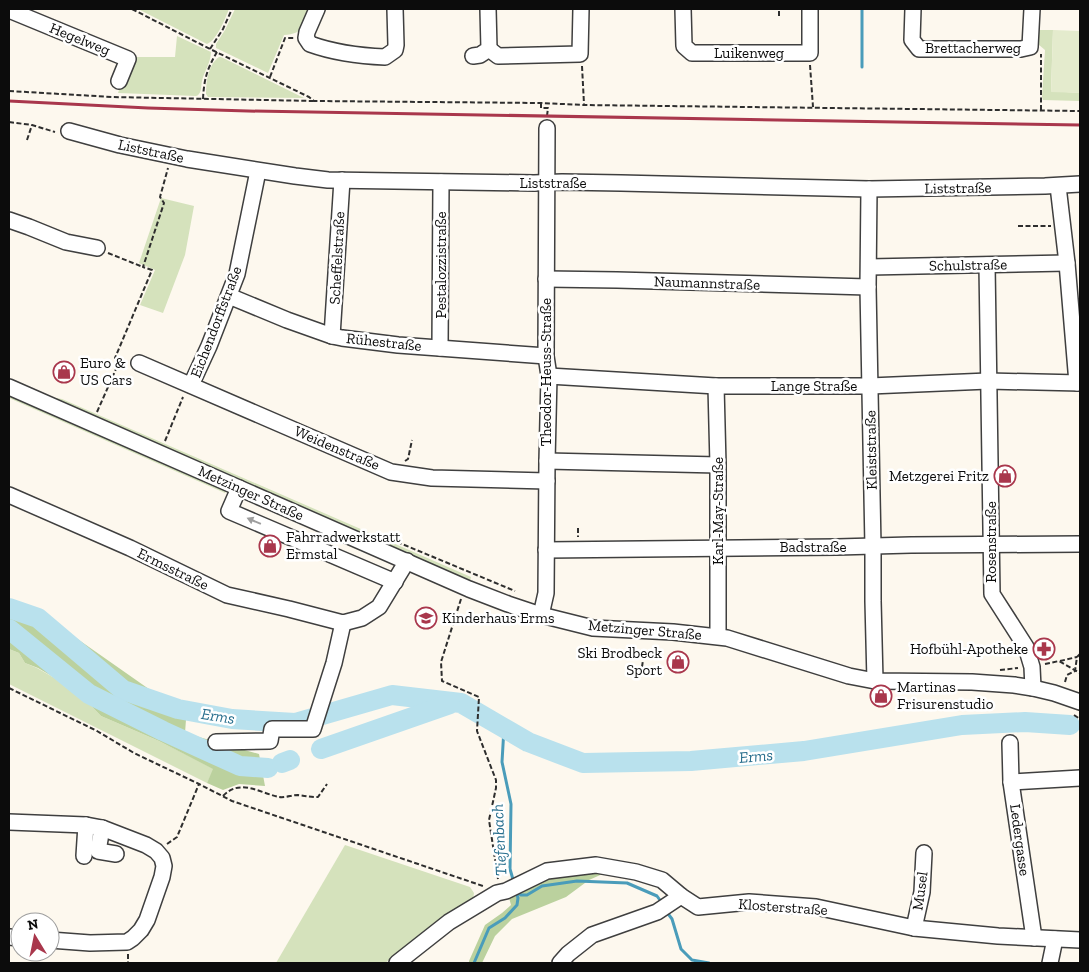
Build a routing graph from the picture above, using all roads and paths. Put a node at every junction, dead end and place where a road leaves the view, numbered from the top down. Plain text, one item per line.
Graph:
1 (132, 9) edge
2 (232, 9) edge
3 (317, 9) edge
4 (396, 9) edge
5 (488, 9) edge
6 (581, 9) edge
7 (683, 9) edge
8 (781, 9) edge
9 (810, 9) edge
10 (913, 9) edge
11 (1032, 9) edge
12 (9, 10) edge
13 (779, 16) dead end
14 (306, 38) junction
15 (1030, 47) junction
16 (210, 49) junction
17 (489, 50) junction
18 (217, 52) junction
19 (810, 53) junction
20 (580, 54) junction
21 (473, 56) dead end
22 (270, 77) junction
23 (119, 81) dead end
24 (9, 91) edge
25 (203, 99) junction
26 (314, 101) junction
27 (584, 105) junction
28 (813, 107) junction
29 (1040, 110) junction
30 (1080, 111) edge
31 (9, 122) edge
32 (32, 125) junction
33 (546, 128) dead end
34 (69, 131) joint
35 (27, 140) dead end
36 (171, 156) junction
37 (258, 170) junction
38 (342, 180) junction
39 (441, 182) junction
40 (546, 183) junction
41 (1080, 184) edge
42 (1058, 186) junction
43 (869, 189) junction
44 (9, 220) edge
45 (1018, 226) dead end
46 (1063, 226) junction
47 (97, 248) joint
48 (1067, 263) junction
49 (987, 265) junction
50 (143, 267) junction
51 (869, 267) junction
52 (546, 279) junction
53 (868, 287) junction
54 (229, 296) junction
55 (332, 336) junction
56 (440, 348) junction
57 (546, 356) junction
58 (139, 363) dead end
59 (548, 376) junction
60 (988, 381) junction
61 (1079, 383) edge
62 (191, 385) junction
63 (9, 386) edge
64 (716, 386) junction
65 (870, 386) junction
66 (97, 412) dead end
67 (412, 440) dead end
68 (165, 441) dead end
69 (405, 461) dead end
70 (547, 461) junction
71 (718, 465) junction
72 (547, 481) junction
73 (239, 488) junction
74 (9, 494) edge
75 (991, 544) junction
76 (1080, 544) edge
77 (873, 547) junction
78 (718, 548) junction
79 (546, 550) junction
80 (407, 561) junction
81 (395, 582) junction
82 (465, 587) junction
83 (541, 616) junction
84 (343, 623) junction
85 (718, 636) junction
86 (1080, 654) edge
87 (1077, 657) junction
88 (642, 660) dead end
89 (1059, 661) dead end
90 (642, 667) dead end
91 (875, 681) junction
92 (9, 688) edge
93 (1033, 688) junction
94 (1060, 695) junction
95 (1079, 696) edge
96 (216, 742) dead end
97 (1010, 743) dead end
98 (1080, 778) edge
99 (1011, 782) junction
100 (199, 784) junction
101 (327, 784) dead end
102 (222, 796) junction
103 (9, 822) edge
104 (86, 825) junction
105 (102, 828) junction
106 (170, 842) dead end
107 (924, 853) dead end
108 (116, 854) dead end
109 (84, 856) dead end
110 (507, 890) junction
111 (678, 898) junction
112 (914, 928) junction
113 (1034, 938) junction
114 (1055, 939) junction
115 (1080, 940) edge
116 (60, 941) edge
117 (397, 963) edge
118 (560, 963) edge
119 (1050, 963) edge

1 - 16 path
2 - 16 path
3 - 14 street
4 - 14 street
5 - 17 street
6 - 20 street
7 - 19 street, Luikenweg
8 - 13 path
9 - 19 street
10 - 15 street, Brettacherweg
11 - 15 street, Brettacherweg
12 - 23 street, Hegelweg
14 - 22 path
15 - 29 path
16 - 18 path
17 - 20 street
17 - 21 street
18 - 22 path
18 - 25 path
19 - 28 path
20 - 27 path
22 - 26 path
24 - 25 path
25 - 26 path
26 - 27 path
27 - 28 path
28 - 29 path
29 - 30 path
31 - 32 path
32 - 34 path
32 - 35 path
33 - 40 street, Theodor-Heuss-Straße
34 - 36 street, Liststraße
36 - 37 street, Liststraße
36 - 50 path
37 - 38 street, Liststraße
37 - 54 street, Eichendorffstraße
38 - 39 street, Liststraße
38 - 55 street, Scheffelstraße
39 - 40 street, Liststraße
39 - 56 street, Pestalozzistraße
40 - 43 street, Liststraße
40 - 52 street, Theodor-Heuss-Straße
41 - 42 street, Liststraße
42 - 43 street, Liststraße
42 - 46 street
43 - 51 street, Kleiststraße
44 - 47 street
45 - 46 path
46 - 48 street
47 - 50 path
48 - 49 street, Schulstraße
48 - 61 street
49 - 51 street, Schulstraße
49 - 60 street, Rosenstraße
50 - 66 path
51 - 53 street, Kleiststraße
52 - 53 street, Naumannstraße
52 - 57 street, Theodor-Heuss-Straße
53 - 65 street, Kleiststraße
54 - 55 street, Rühestraße
54 - 62 street, Eichendorffstraße
55 - 56 street, Rühestraße
56 - 57 street, Rühestraße
57 - 59 street, Theodor-Heuss-Straße
58 - 62 street, Weidenstraße
59 - 64 street, Lange Straße
59 - 70 street, Theodor-Heuss-Straße
60 - 61 street, Lange Straße
60 - 65 street, Lange Straße
60 - 75 street, Rosenstraße
62 - 68 path
62 - 72 street, Weidenstraße
63 - 73 street, Metzinger Straße
64 - 65 street, Lange Straße
64 - 71 street, Karl-May-Straße
65 - 77 street, Kleiststraße
67 - 69 path
70 - 71 street
70 - 72 street, Theodor-Heuss-Straße
71 - 78 street, Karl-May-Straße
72 - 79 street, Theodor-Heuss-Straße
73 - 80 street, Metzinger Straße
81 -> 73 street
74 - 84 street, Ermsstraße
75 - 76 street, Badstraße
75 - 77 street, Badstraße
75 - 93 street, Rosenstraße
77 - 78 street, Badstraße
77 - 91 street, Kleiststraße
78 - 79 street, Badstraße
78 - 85 street, Karl-May-Straße
79 - 83 street, Theodor-Heuss-Straße
80 - 81 street
80 - 82 street, Metzinger Straße
81 - 84 street
82 - 83 street, Metzinger Straße
82 - 110 path
83 - 85 street, Metzinger Straße
84 - 96 street
85 - 91 street, Metzinger Straße
86 - 87 path
87 - 89 path
87 - 94 path
88 - 90 path
91 - 93 street, Metzinger Straße
92 - 100 path
93 - 94 street, Metzinger Straße
94 - 95 street, Metzinger Straße
97 - 99 street, Ledergasse
98 - 99 street
99 - 113 street, Ledergasse
100 - 102 path
100 - 106 path
101 - 102 path
102 - 110 path
103 - 104 street
104 - 105 street
104 - 109 street
105 - 108 street
105 - 116 street
107 - 112 street, Musel
110 - 111 street, Klosterstraße
110 - 117 street, Klosterstraße
111 - 112 street, Klosterstraße
111 - 118 street
112 - 113 street, Klosterstraße
113 - 114 street, Klosterstraße
114 - 115 street, Klosterstraße
114 - 119 street

